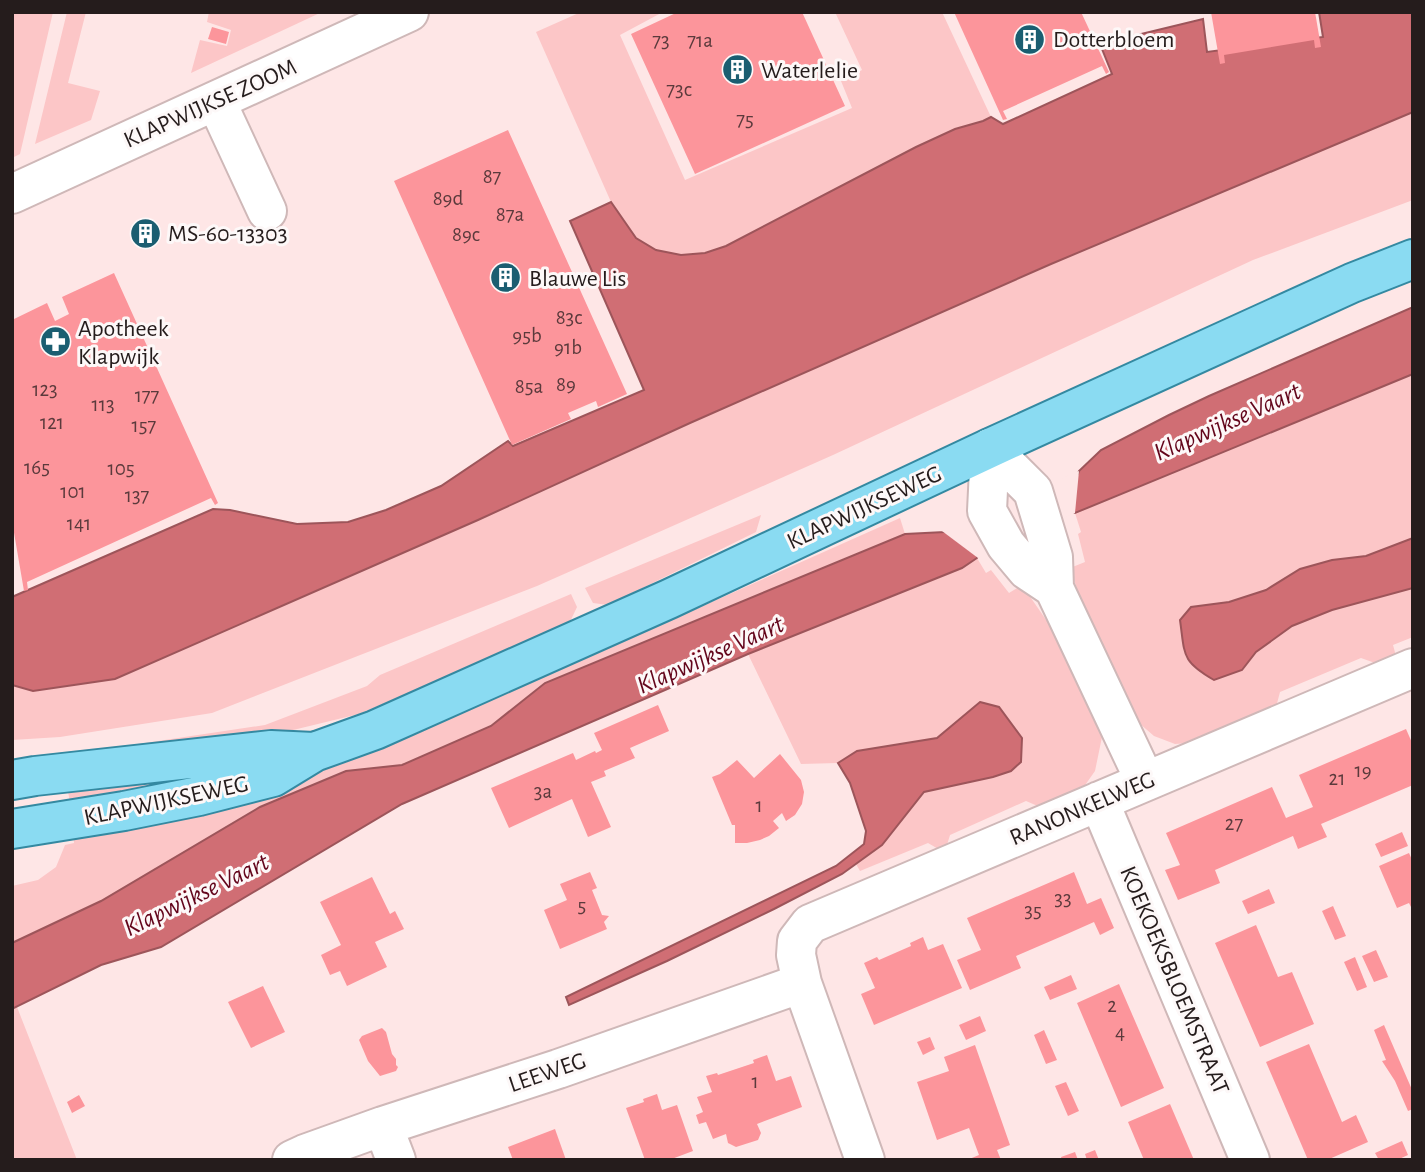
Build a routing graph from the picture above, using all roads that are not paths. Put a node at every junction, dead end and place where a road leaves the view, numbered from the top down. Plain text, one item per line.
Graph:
1 (409, 12) edge
2 (216, 101) junction
3 (12, 194) edge
4 (267, 211) dead end
5 (1413, 259) edge
6 (990, 448) junction
7 (1054, 588) junction
8 (1413, 668) edge
9 (314, 752) junction
10 (12, 780) edge
11 (1145, 781) junction
12 (1099, 801) junction
13 (12, 829) edge
14 (802, 983) junction
15 (389, 1143) edge
16 (292, 1160) edge
17 (865, 1160) edge
18 (1250, 1160) edge

1 - 2 street, KLAPWIJKSE ZOOM
2 - 3 street, KLAPWIJKSE ZOOM
2 - 4 street
5 - 6 main road, KLAPWIJKSEWEG
6 - 7 street
6 - 7 street
6 - 9 main road, KLAPWIJKSEWEG
7 - 11 street
8 - 11 street, RANONKELWEG
9 - 10 main road, KLAPWIJKSEWEG
9 - 13 main road, KLAPWIJKSEWEG
11 - 12 street, RANONKELWEG
12 - 14 street, RANONKELWEG
12 - 18 street, KOEKOEKSBLOEMSTRAAT
14 - 15 street, LEEWEG
14 - 17 street, RANONKELWEG
15 - 16 street, LEEWEG

